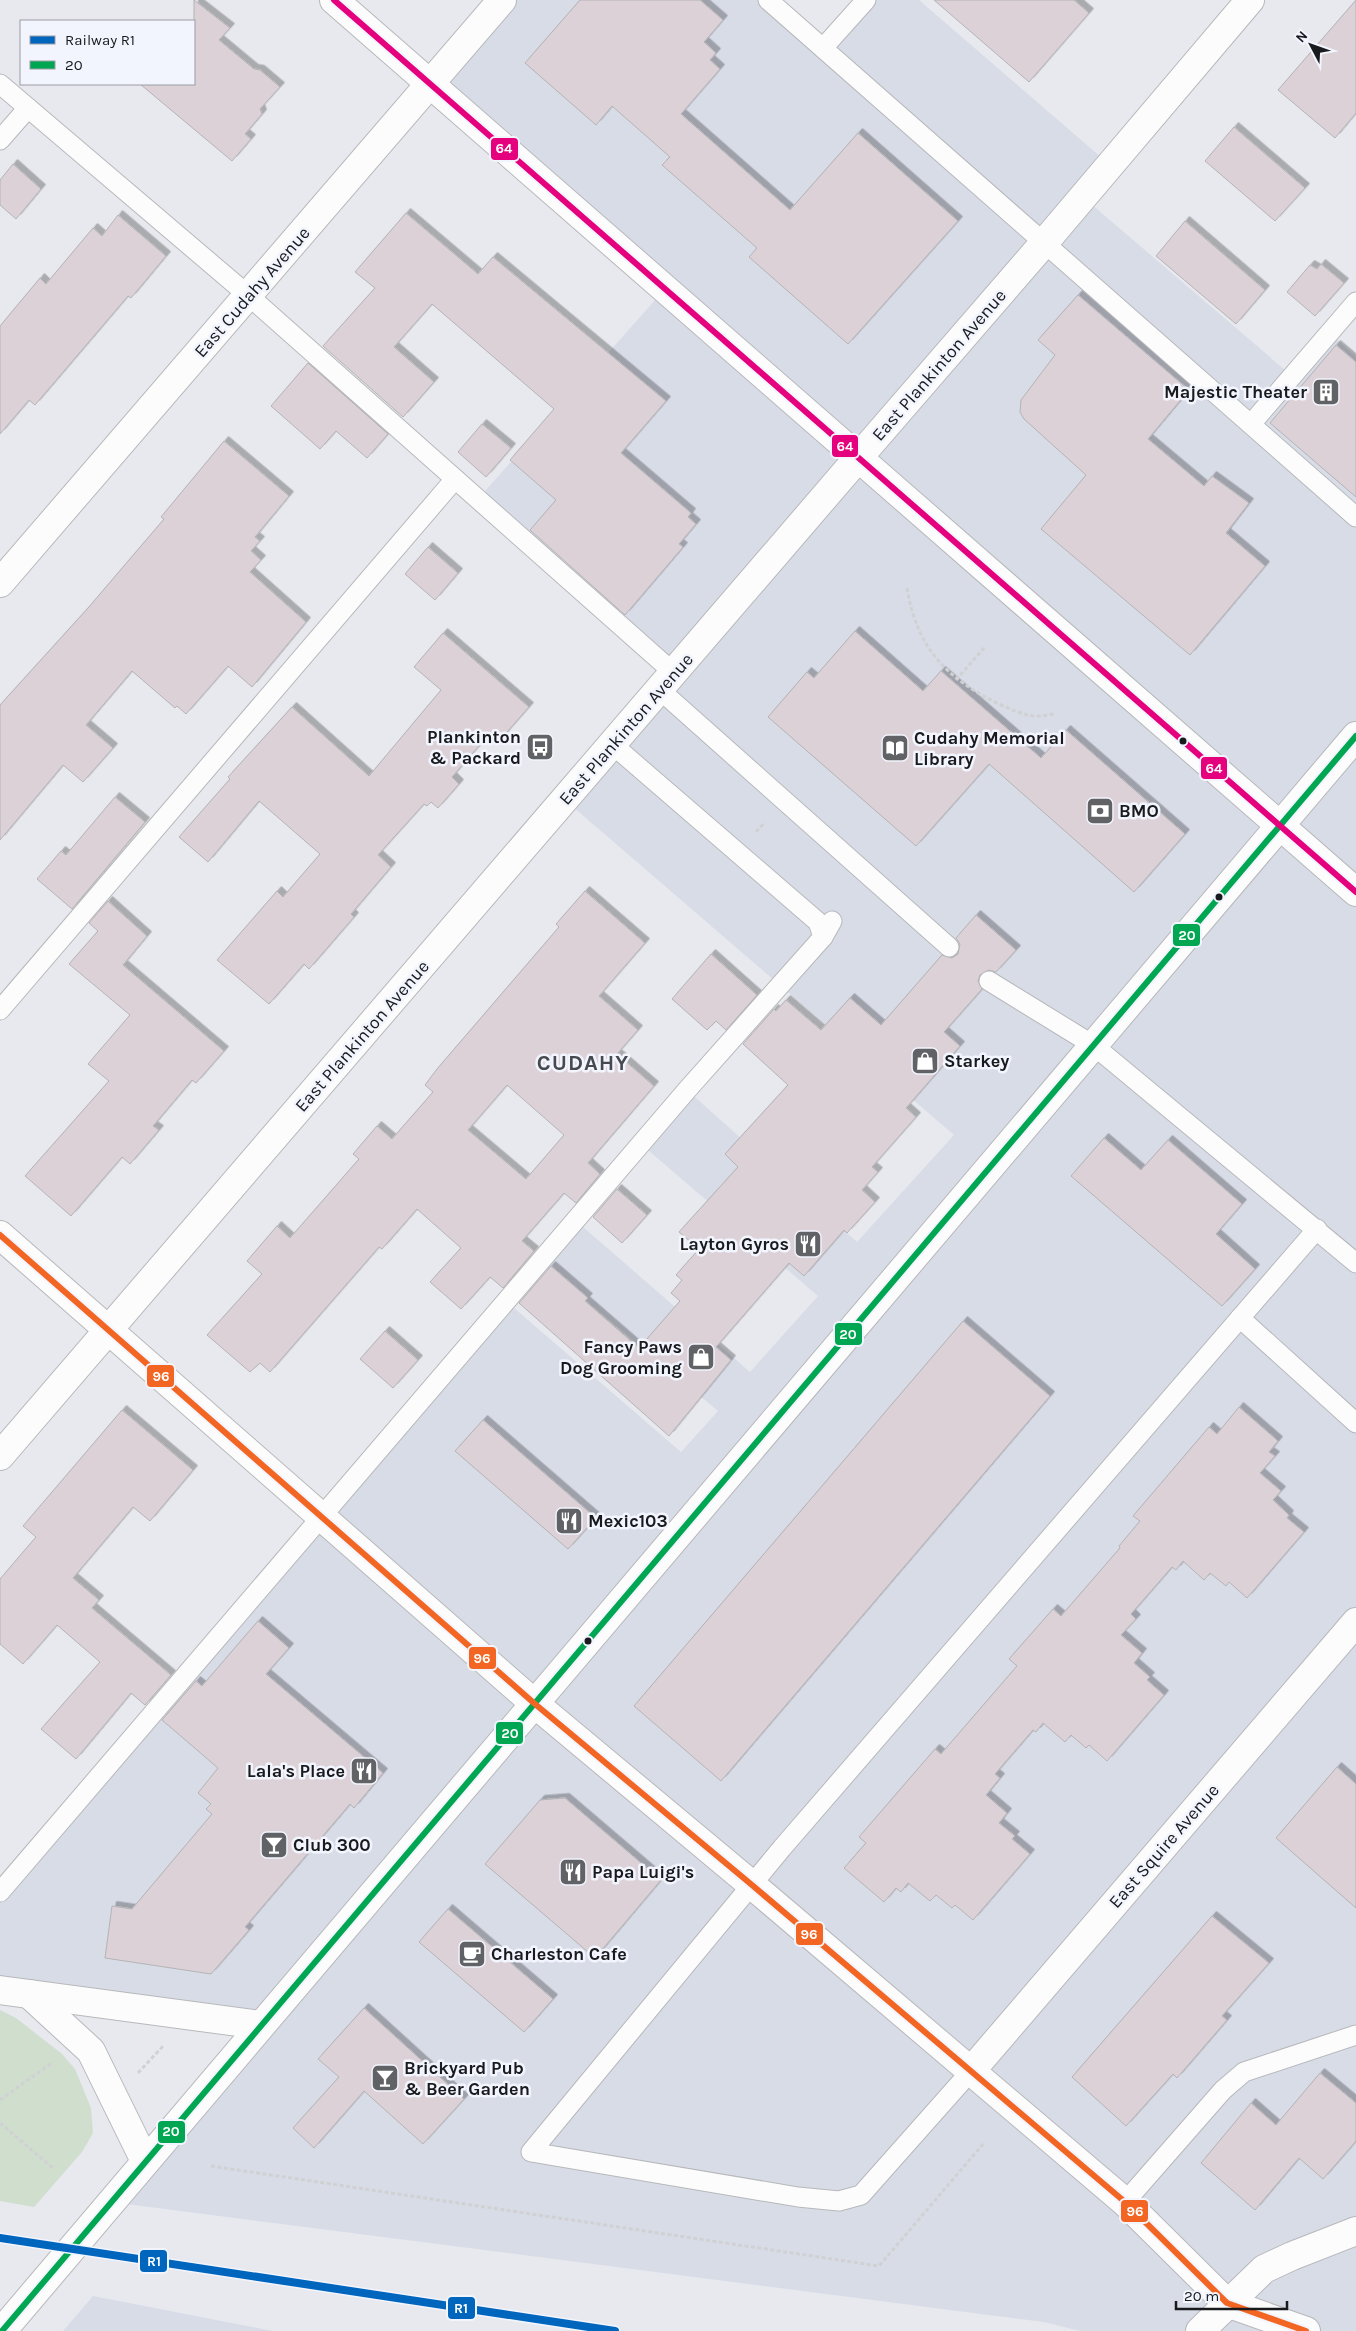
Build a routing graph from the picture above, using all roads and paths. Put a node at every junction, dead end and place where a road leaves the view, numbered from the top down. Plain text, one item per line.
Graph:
1 (334, 0) edge
2 (502, 0) edge
3 (768, 0) edge
4 (866, 0) edge
5 (1250, 0) edge
6 (823, 48) junction
7 (430, 83) junction
8 (0, 84) edge
9 (28, 108) junction
10 (0, 140) edge
11 (1044, 243) junction
12 (249, 296) junction
13 (1356, 302) edge
14 (1251, 424) junction
15 (858, 458) junction
16 (455, 479) junction
17 (1356, 517) edge
18 (0, 583) edge
19 (907, 588) dead end
20 (984, 648) dead end
21 (956, 680) junction
22 (667, 681) junction
23 (1056, 713) dead end
24 (1356, 736) edge
25 (613, 745) junction
26 (1279, 826) junction
27 (1356, 892) edge
28 (949, 947) dead end
29 (989, 981) dead end
30 (0, 1010) edge
31 (1093, 1045) junction
32 (1317, 1229) junction
33 (0, 1235) edge
34 (1356, 1263) edge
35 (1240, 1318) junction
36 (109, 1330) junction
37 (1356, 1423) edge
38 (0, 1456) edge
39 (322, 1517) junction
40 (1356, 1622) edge
41 (534, 1704) junction
42 (752, 1884) junction
43 (0, 1892) edge
44 (0, 1990) edge
45 (29, 1994) junction
46 (260, 2025) junction
47 (1356, 2035) edge
48 (170, 2039) dead end
49 (54, 2061) dead end
50 (971, 2071) junction
51 (135, 2076) dead end
52 (0, 2100) edge
53 (0, 2123) edge
54 (984, 2143) dead end
55 (145, 2161) junction
56 (211, 2166) dead end
57 (54, 2169) dead end
58 (1125, 2202) junction
59 (1356, 2231) edge
60 (1227, 2303) junction
61 (2, 2331) edge
62 (1200, 2331) edge
63 (1306, 2331) edge

1 - 7 street
2 - 7 street, East Cudahy Avenue
3 - 6 lane
4 - 6 lane
5 - 11 street, East Plankinton Avenue
6 - 11 lane
7 - 12 street, East Cudahy Avenue
7 - 15 street
8 - 9 lane
9 - 10 lane
9 - 12 lane
11 - 14 lane
11 - 15 street, East Plankinton Avenue
12 - 16 lane
12 - 18 street, East Cudahy Avenue
13 - 14 lane
14 - 17 lane
15 - 22 street, East Plankinton Avenue
15 - 26 street
16 - 22 lane
16 - 30 lane
19 - 21 path
20 - 21 path
21 - 23 path
22 - 25 street, East Plankinton Avenue
22 - 28 lane
24 - 26 street
25 - 36 street, East Plankinton Avenue
25 - 39 lane
26 - 27 street
26 - 31 street
29 - 31 lane
31 - 32 lane
31 - 41 street
32 - 34 lane
32 - 35 lane
33 - 36 street
35 - 37 lane
35 - 42 lane
36 - 38 street, East Plankinton Avenue
36 - 39 street
39 - 41 street
39 - 43 lane
40 - 50 street, East Squire Avenue
41 - 42 street
41 - 46 street
42 - 50 street
42 - 50 lane
44 - 45 street
45 - 46 street
45 - 55 street
46 - 55 street
47 - 58 lane
48 - 51 path
49 - 52 path
50 - 58 street
53 - 57 path
54 - 56 path
55 - 61 street
58 - 60 street
59 - 60 street
60 - 62 street
60 - 63 street

